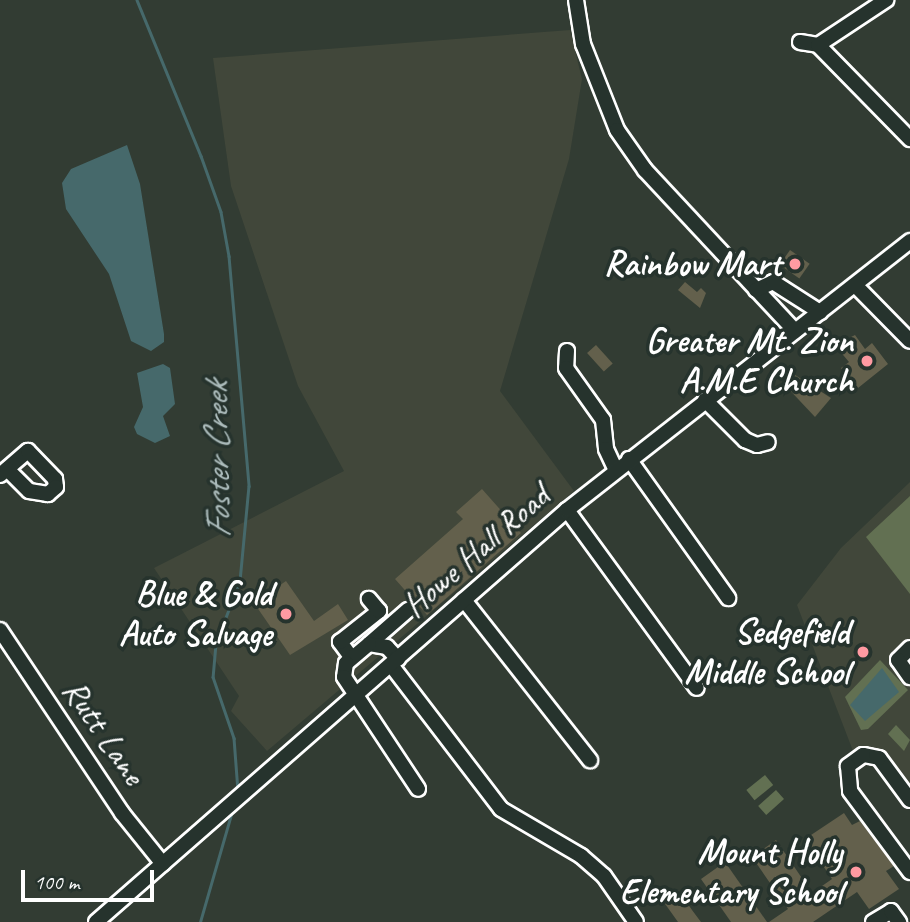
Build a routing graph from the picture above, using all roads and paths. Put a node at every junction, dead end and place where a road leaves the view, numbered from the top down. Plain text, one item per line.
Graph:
1 (576, 0) edge
2 (886, 0) edge
3 (800, 42) dead end
4 (818, 46) junction
5 (910, 139) edge
6 (910, 240) edge
7 (855, 285) junction
8 (756, 290) junction
9 (790, 293) junction
10 (774, 309) junction
11 (820, 312) junction
12 (795, 331) junction
13 (910, 341) edge
14 (567, 351) dead end
15 (705, 400) junction
16 (768, 442) dead end
17 (629, 459) junction
18 (616, 470) junction
19 (567, 510) junction
20 (728, 598) dead end
21 (369, 599) dead end
22 (464, 600) junction
23 (408, 610) dead end
24 (0, 630) edge
25 (369, 644) junction
26 (910, 648) edge
27 (351, 657) junction
28 (394, 662) junction
29 (910, 677) edge
30 (697, 688) dead end
31 (356, 696) junction
32 (590, 760) dead end
33 (418, 789) dead end
34 (910, 800) edge
35 (163, 864) junction
36 (910, 873) edge
37 (96, 922) edge
38 (636, 922) edge
39 (873, 922) edge
40 (899, 922) edge

1 - 8 street
2 - 4 street
3 - 4 street
4 - 5 street
6 - 7 street, Howe Hall Road
7 - 11 street, Howe Hall Road
7 - 13 street
8 - 9 street
8 - 10 street
9 - 10 street
9 - 11 street
10 - 12 street
11 - 12 street, Howe Hall Road
12 - 15 street, Howe Hall Road
14 - 18 street
15 - 16 street
15 - 17 street, Howe Hall Road
17 - 18 street, Howe Hall Road
17 - 20 street
18 - 19 street, Howe Hall Road
19 - 22 street, Howe Hall Road
19 - 30 street
21 - 27 street
22 - 28 street, Howe Hall Road
22 - 32 street
23 - 25 street
24 - 35 street, Rutt Lane
25 - 27 street
25 - 28 street
26 - 29 street
27 - 31 street
28 - 31 street, Howe Hall Road
28 - 38 street
31 - 33 street
31 - 35 street, Howe Hall Road
34 - 36 street
35 - 37 street, Howe Hall Road
39 - 40 street

